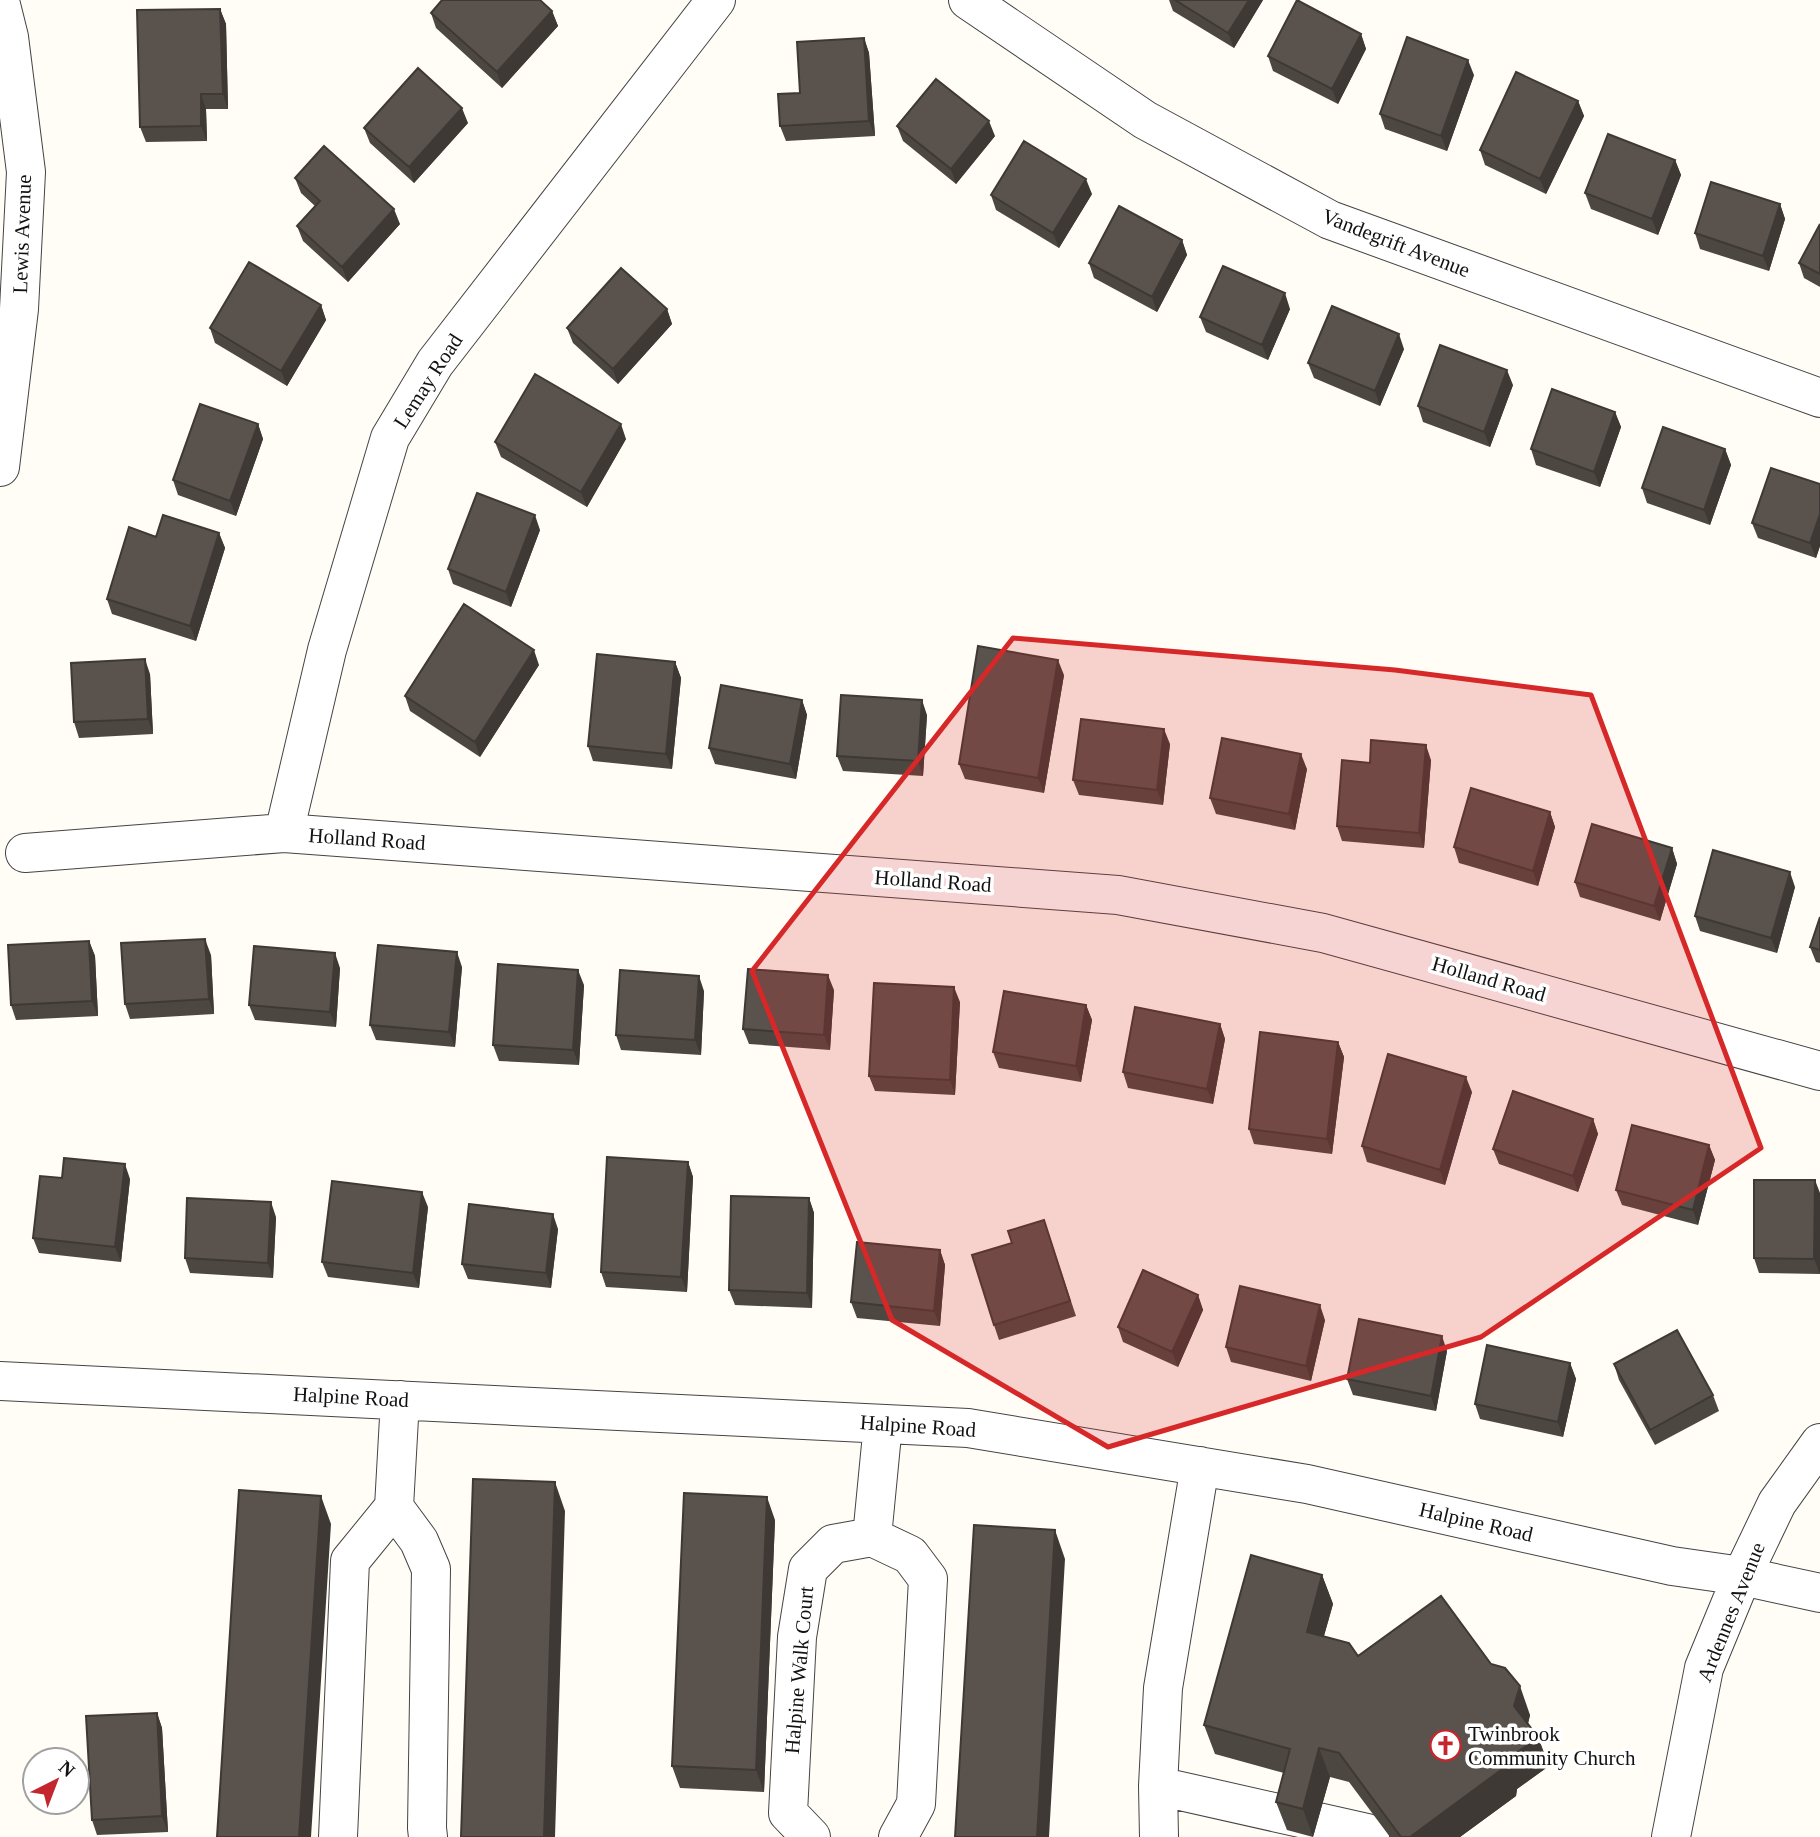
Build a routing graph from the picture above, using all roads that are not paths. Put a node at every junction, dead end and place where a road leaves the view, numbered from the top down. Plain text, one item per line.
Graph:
1 (716, 0) edge
2 (968, 0) edge
3 (0, 1) edge
4 (8, 94) edge
5 (10, 308) edge
6 (1820, 398) edge
7 (0, 467) edge
8 (284, 833) junction
9 (25, 853) dead end
10 (1820, 1071) edge
11 (0, 1381) edge
12 (400, 1400) junction
13 (883, 1424) junction
14 (1820, 1443) edge
15 (1200, 1466) junction
16 (394, 1507) junction
17 (872, 1537) junction
18 (1742, 1576) junction
19 (1820, 1593) edge
20 (1158, 1786) junction
21 (338, 1837) edge
22 (429, 1837) edge
23 (811, 1837) edge
24 (898, 1837) edge
25 (1159, 1837) edge
26 (1370, 1837) edge
27 (1671, 1837) edge

1 - 8 street, Lemay Road
2 - 6 street, Vandegrift Avenue
3 - 4 street, Lewis Avenue
4 - 5 street, Lewis Avenue
5 - 7 street, Lewis Avenue
8 - 9 street, Holland Road
8 - 10 street, Holland Road
11 - 12 street, Halpine Road
12 - 13 street, Halpine Road
12 - 16 street
13 - 15 street, Halpine Road
13 - 17 street
14 - 18 street, Ardennes Avenue
15 - 18 street, Halpine Road
15 - 20 street
16 - 21 street
16 - 22 street
17 - 23 street, Halpine Walk Court
17 - 24 street
18 - 19 street, Halpine Road
18 - 27 street, Ardennes Avenue
20 - 25 street
20 - 26 street

